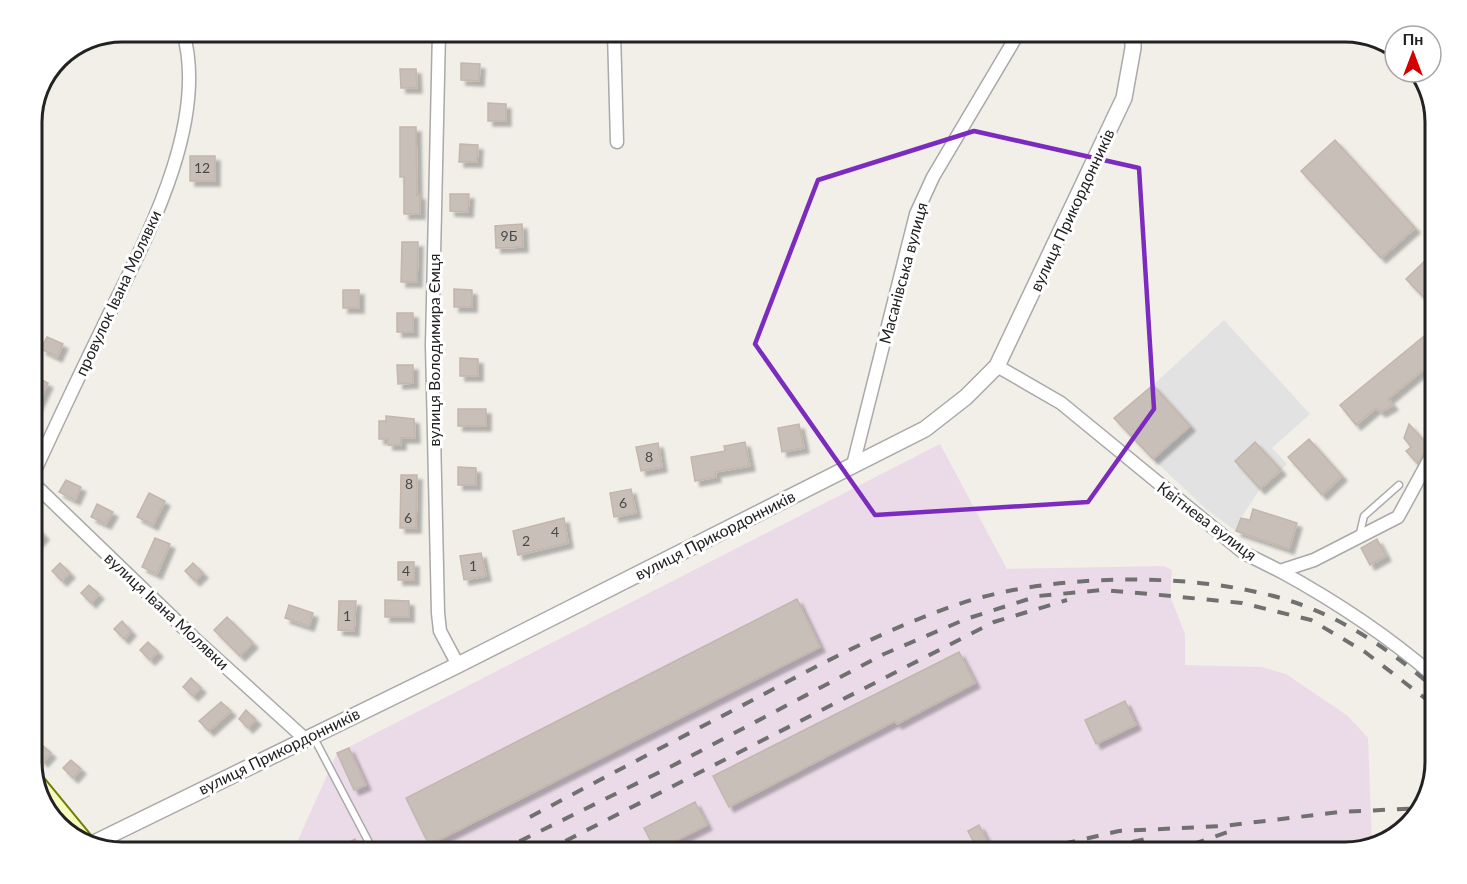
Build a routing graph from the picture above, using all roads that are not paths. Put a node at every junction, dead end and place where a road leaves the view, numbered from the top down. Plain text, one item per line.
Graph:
1 (184, 42) edge
2 (439, 42) edge
3 (614, 42) edge
4 (1013, 42) edge
5 (1133, 42) edge
6 (617, 142) dead end
7 (997, 366) junction
8 (42, 456) edge
9 (853, 465) junction
10 (1425, 467) edge
11 (1399, 485) dead end
12 (42, 492) edge
13 (1359, 538) junction
14 (1280, 571) junction
15 (458, 665) junction
16 (1425, 669) edge
17 (308, 737) junction
18 (54, 803) edge
19 (68, 822) edge
20 (102, 839) edge
21 (368, 842) edge

1 - 8 street, провулок Івана Молявки
2 - 15 street, вулиця Володимира Ємця
3 - 6 street
4 - 9 street, Масанівська вулиця
5 - 7 street, вулиця Прикордонників
7 - 9 street, вулиця Прикордонників
7 - 14 street, Квітнева вулиця
9 - 15 street, вулиця Прикордонників
10 - 13 street
11 - 13 lane
12 - 17 street, вулиця Івана Молявки
13 - 14 street
14 - 16 street, Квітнева вулиця
15 - 17 street, вулиця Прикордонників
17 - 20 street, вулиця Прикордонників
17 - 21 lane
18 - 19 main road

